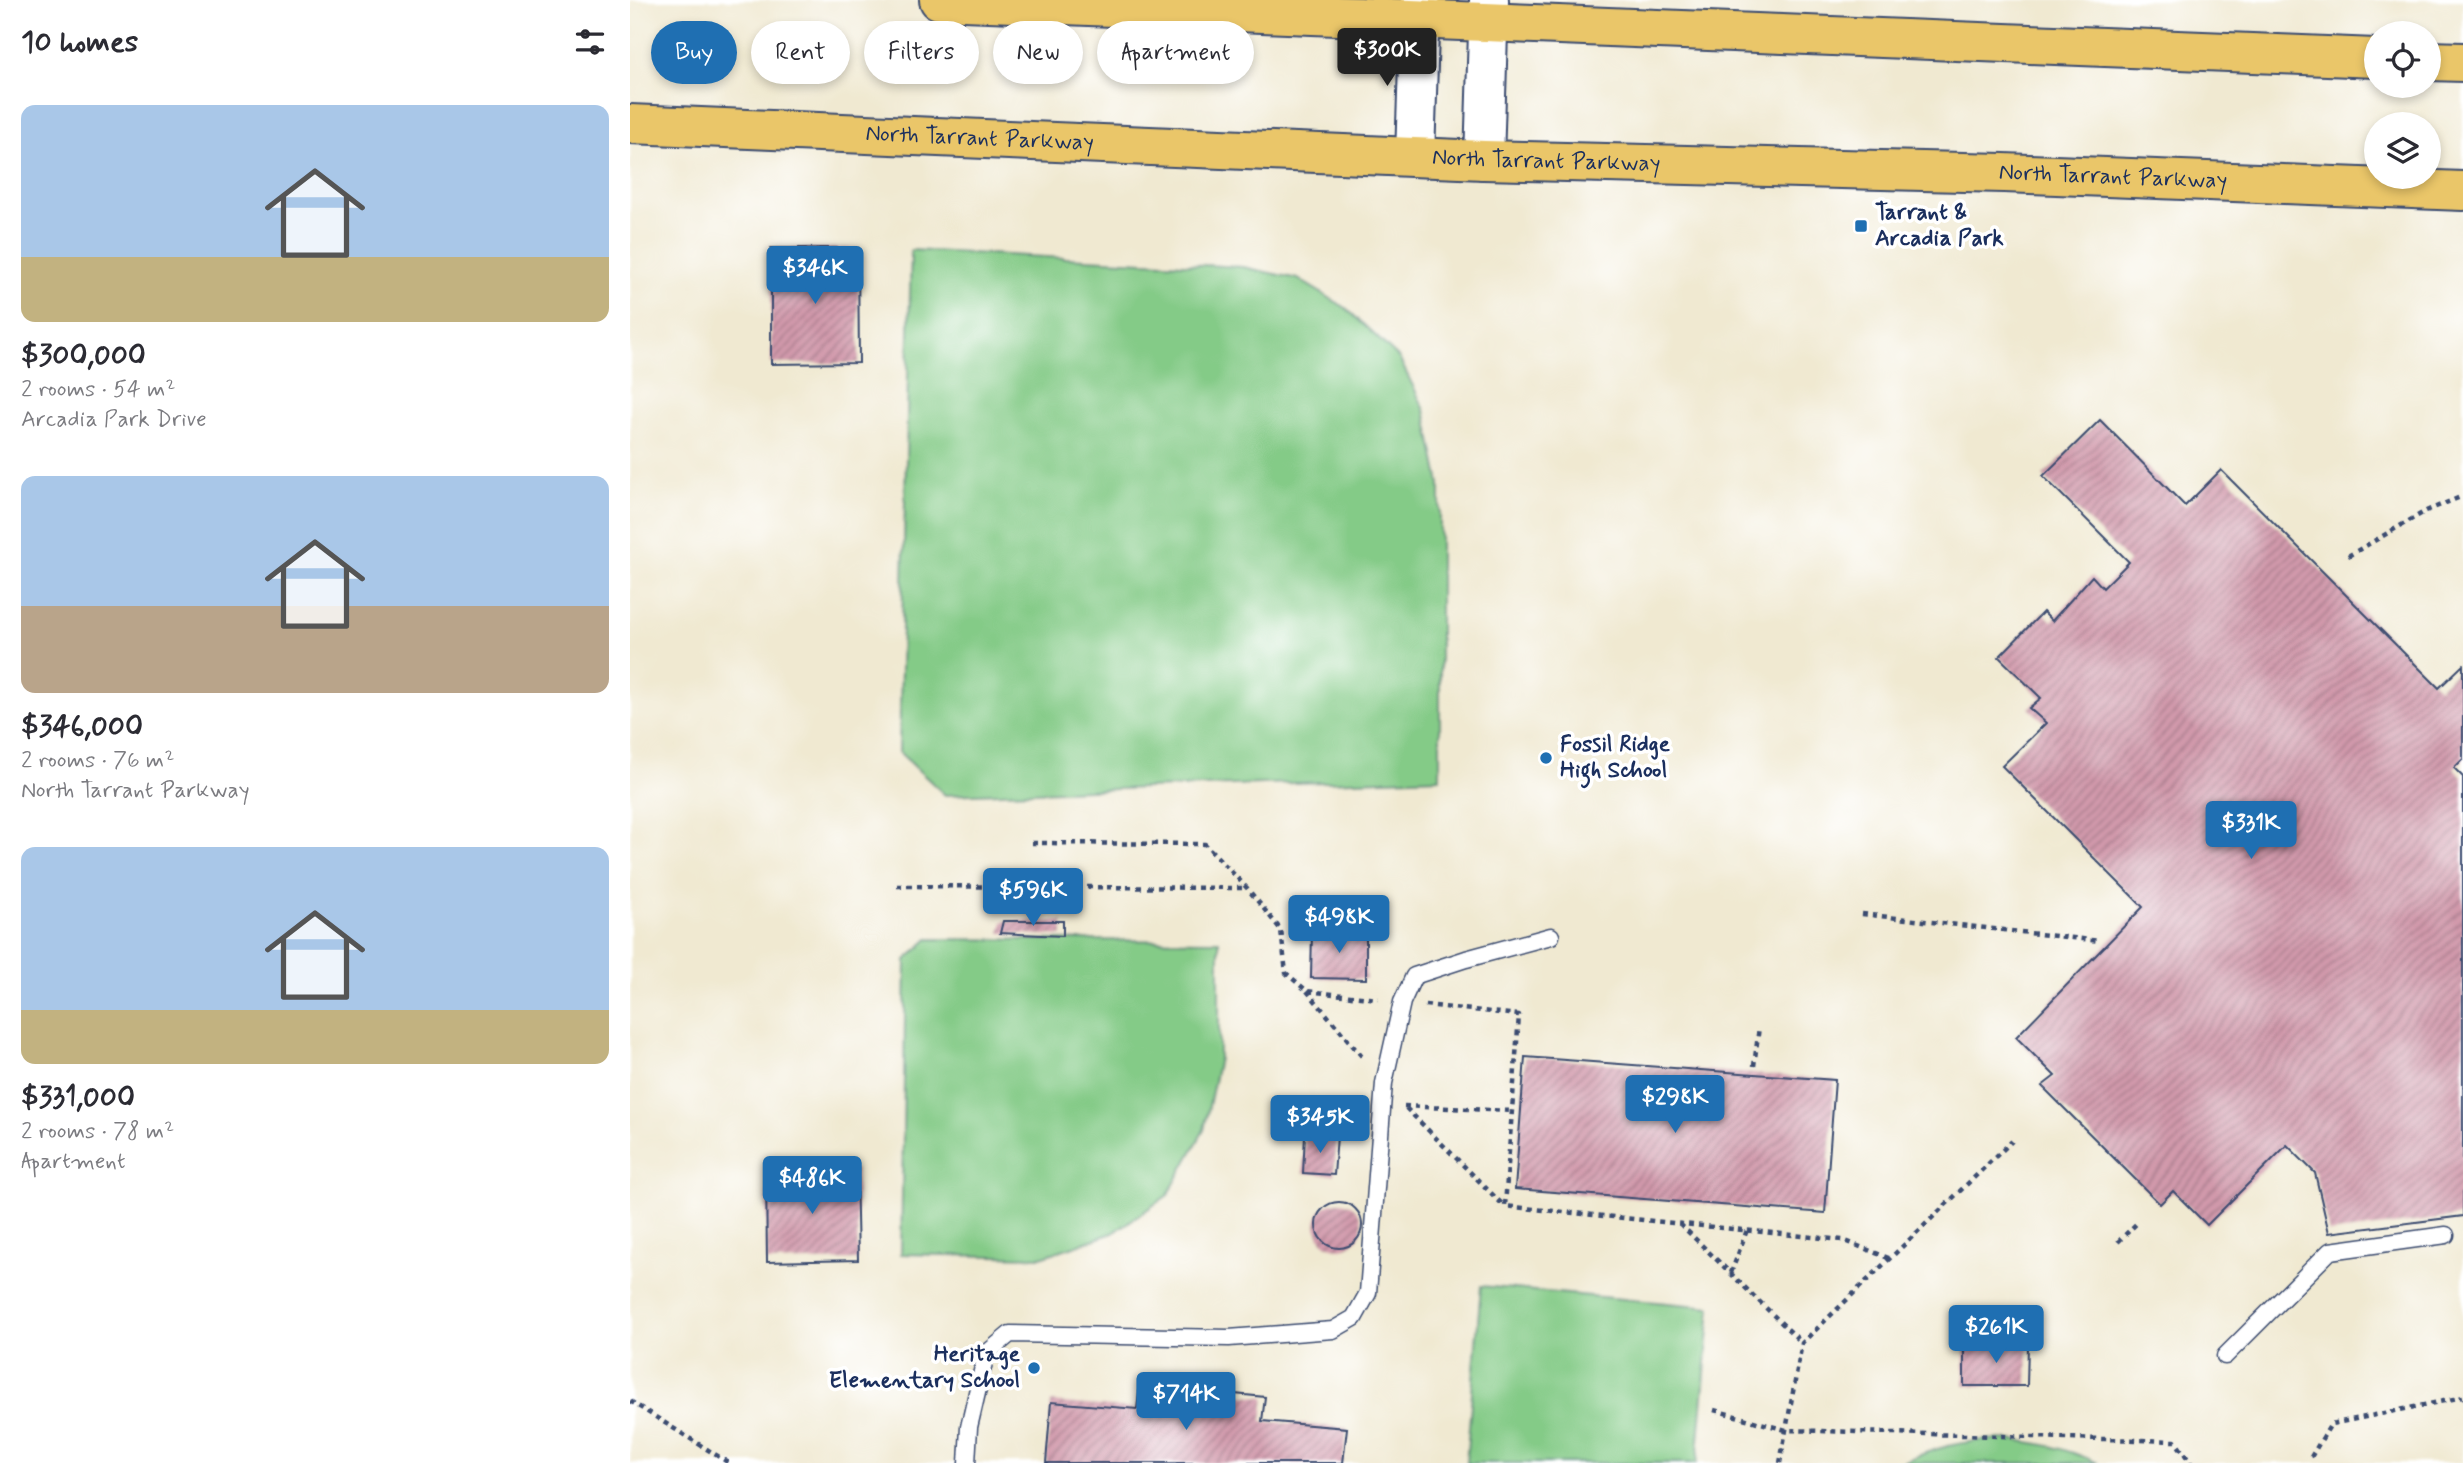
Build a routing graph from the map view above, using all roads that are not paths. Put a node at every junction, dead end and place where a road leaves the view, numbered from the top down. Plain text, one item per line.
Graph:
1 (939, 0) edge
2 (1420, 10) edge
3 (1489, 12) edge
4 (2364, 57) edge
5 (2441, 61) edge
6 (2463, 62) edge
7 (630, 124) edge
8 (1415, 157) junction
9 (1484, 160) junction
10 (2463, 191) edge
11 (1551, 936) dead end
12 (2446, 1235) dead end
13 (2225, 1356) dead end
14 (967, 1463) edge

1 - 2 main road
2 - 3 main road
2 - 8 street
3 - 4 main road
3 - 9 street
5 - 6 main road
7 - 8 main road, North Tarrant Parkway
8 - 9 main road, North Tarrant Parkway
9 - 10 main road, North Tarrant Parkway
11 - 14 lane
12 - 13 lane

